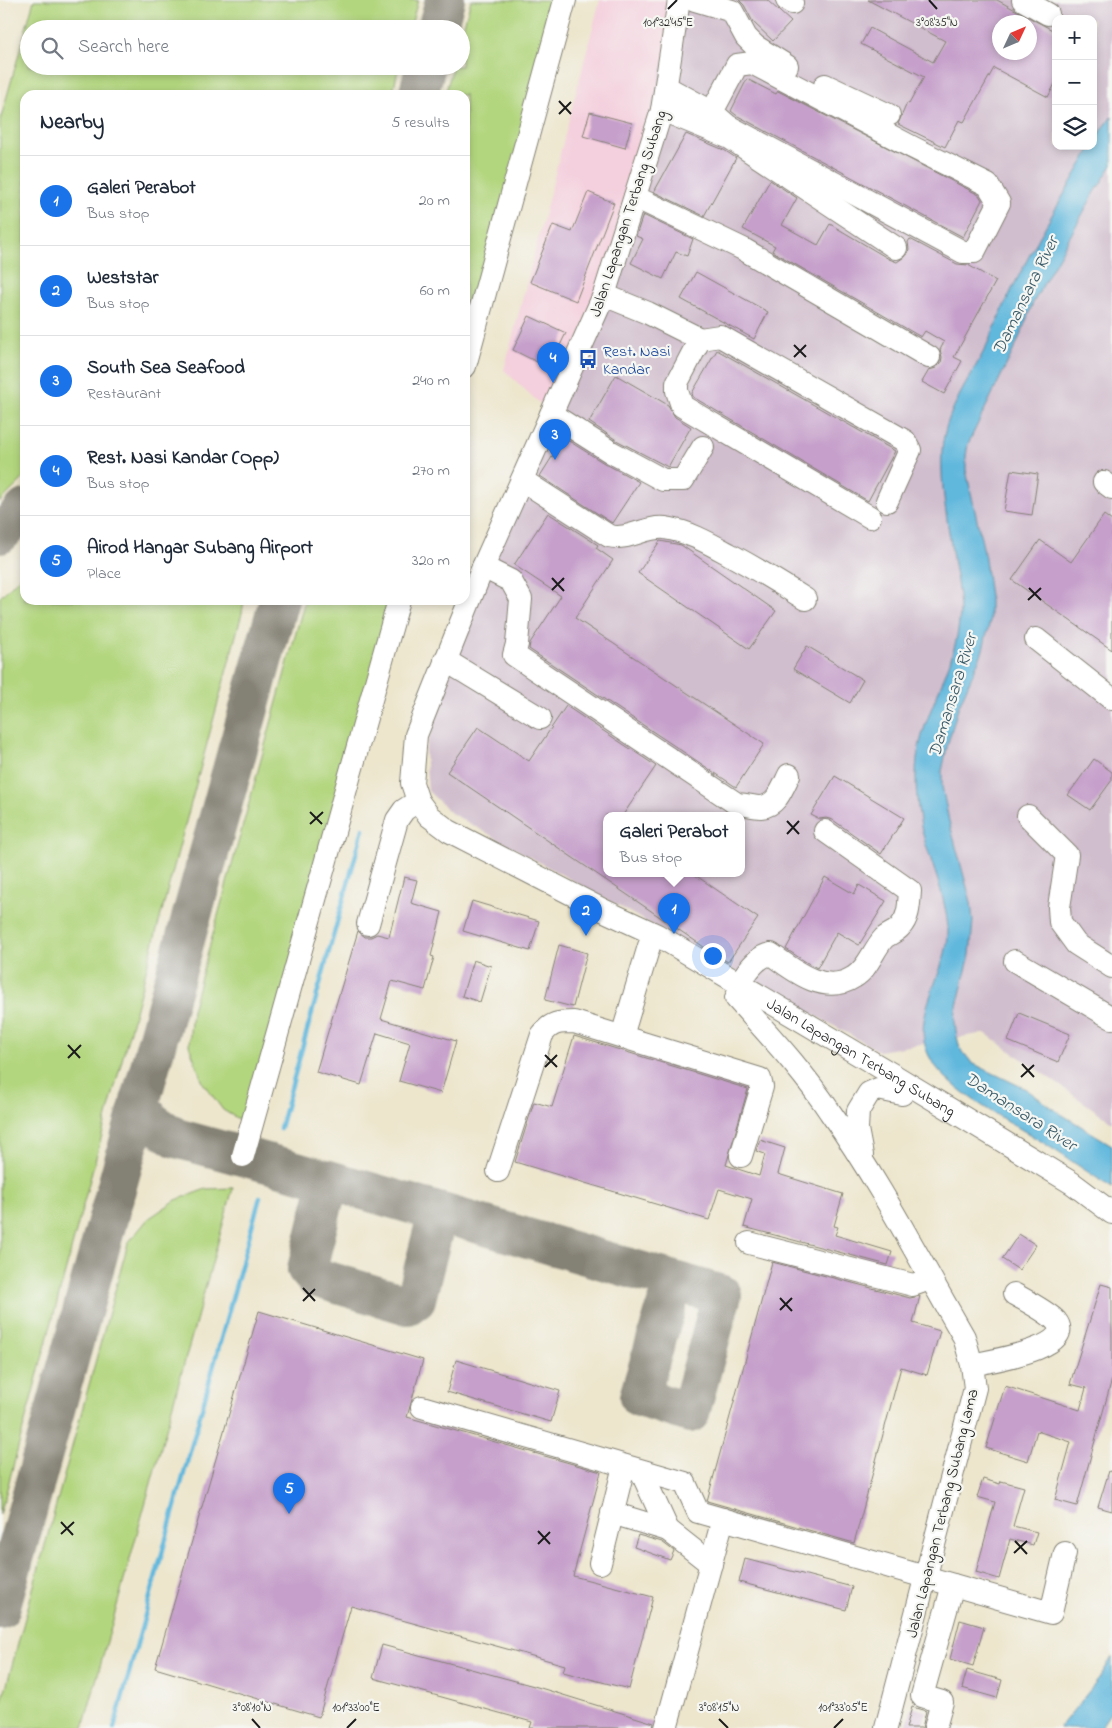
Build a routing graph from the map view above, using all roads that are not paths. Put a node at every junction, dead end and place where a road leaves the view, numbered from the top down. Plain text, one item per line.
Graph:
1 (565, 0) edge
2 (679, 0) edge
3 (695, 0) edge
4 (1023, 0) edge
5 (736, 5) edge
6 (1048, 14) dead end
7 (666, 87) junction
8 (662, 110) junction
9 (712, 112) junction
10 (889, 115) dead end
11 (635, 197) junction
12 (896, 248) dead end
13 (604, 295) junction
14 (700, 339) junction
15 (470, 348) edge
16 (929, 358) dead end
17 (551, 414) junction
18 (704, 447) dead end
19 (522, 480) junction
20 (887, 501) dead end
21 (870, 517) dead end
22 (483, 566) junction
23 (470, 598) edge
24 (805, 598) dead end
25 (398, 605) edge
26 (467, 605) edge
27 (1036, 639) dead end
28 (445, 660) junction
29 (1112, 699) edge
30 (540, 718) dead end
31 (788, 775) dead end
32 (418, 801) junction
33 (1028, 816) dead end
34 (825, 831) dead end
35 (605, 911) junction
36 (368, 924) dead end
37 (649, 946) junction
38 (1015, 961) dead end
39 (1112, 967) edge
40 (738, 991) junction
41 (1112, 1018) edge
42 (622, 1036) junction
43 (902, 1094) junction
44 (243, 1156) dead end
45 (741, 1156) dead end
46 (866, 1167) junction
47 (498, 1171) dead end
48 (1112, 1213) edge
49 (1112, 1227) edge
50 (749, 1243) dead end
51 (930, 1279) junction
52 (1014, 1294) dead end
53 (972, 1365) junction
54 (422, 1408) dead end
55 (633, 1468) junction
56 (612, 1513) junction
57 (723, 1519) junction
58 (668, 1530) junction
59 (1065, 1553) dead end
60 (600, 1563) dead end
61 (711, 1564) junction
62 (926, 1577) junction
63 (953, 1585) junction
64 (666, 1728) edge
65 (886, 1728) edge
66 (935, 1728) edge

1 - 15 street
2 - 7 street, Jalan Lapangan Terbang Subang
3 - 5 street
4 - 6 street
5 - 10 street
7 - 8 street, Jalan Lapangan Terbang Subang
7 - 9 street
8 - 11 street, Jalan Lapangan Terbang Subang
8 - 12 street
9 - 9 street
11 - 13 street, Jalan Lapangan Terbang Subang
11 - 16 street
13 - 14 street
13 - 17 street, Jalan Lapangan Terbang Subang
14 - 20 street
14 - 21 street
17 - 18 street
17 - 19 street, Jalan Lapangan Terbang Subang
19 - 22 street, Jalan Lapangan Terbang Subang
19 - 24 street
22 - 23 street, Jalan Lapangan Terbang Subang
22 - 31 street
25 - 44 street
26 - 28 street, Jalan Lapangan Terbang Subang
27 - 29 street
28 - 30 street
28 - 32 street, Jalan Lapangan Terbang Subang
32 - 35 street, Jalan Lapangan Terbang Subang
32 - 36 street
33 - 39 street
34 - 40 street
35 - 37 street, Jalan Lapangan Terbang Subang
35 - 40 street, Jalan Lapangan Terbang Subang
37 - 40 street, Jalan Lapangan Terbang Subang
37 - 42 street
38 - 41 street
40 - 43 street, Jalan Lapangan Terbang Subang
40 - 46 street, Jalan Lapangan Terbang Subang
40 - 48 street, Jalan Lapangan Terbang Subang
42 - 45 street
42 - 47 street
43 - 46 street
43 - 49 street, Jalan Lapangan Terbang Subang
46 - 51 street, Jalan Lapangan Terbang Subang Lama
50 - 51 street
51 - 53 street, Jalan Lapangan Terbang Subang Lama
52 - 53 street
53 - 62 street, Jalan Lapangan Terbang Subang Lama
54 - 55 street
55 - 56 street
55 - 57 street
55 - 58 street
56 - 58 street
56 - 60 street
57 - 61 street
57 - 62 street
58 - 61 street
59 - 63 street
61 - 64 street
62 - 63 street
62 - 65 street, Jalan Lapangan Terbang Subang Lama
63 - 66 street

